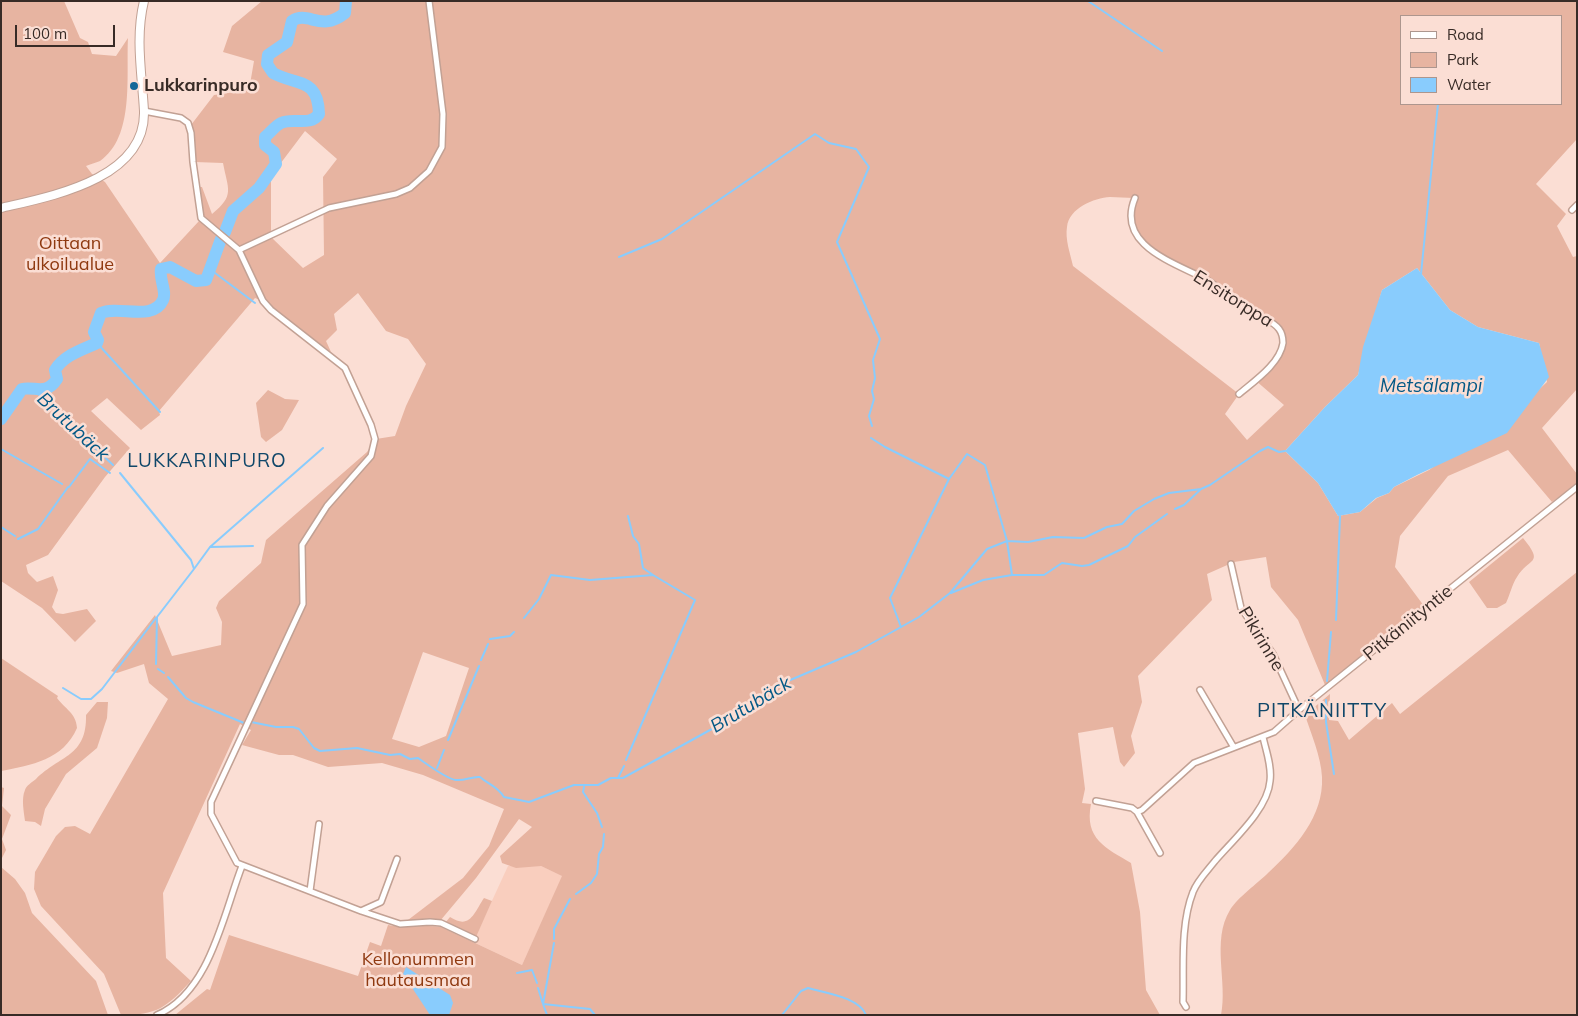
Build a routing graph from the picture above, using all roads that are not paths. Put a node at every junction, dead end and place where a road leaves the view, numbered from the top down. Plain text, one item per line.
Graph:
1 (144, 1) edge
2 (429, 1) edge
3 (144, 112) junction
4 (1135, 198) dead end
5 (1577, 205) edge
6 (1, 208) edge
7 (1572, 210) dead end
8 (239, 250) junction
9 (1239, 394) dead end
10 (1577, 487) edge
11 (1231, 564) dead end
12 (1200, 690) dead end
13 (1299, 710) junction
14 (1263, 737) junction
15 (1233, 746) junction
16 (1096, 801) dead end
17 (1137, 812) junction
18 (319, 824) dead end
19 (1160, 853) dead end
20 (397, 859) dead end
21 (242, 866) junction
22 (310, 891) junction
23 (361, 910) junction
24 (475, 939) dead end
25 (1186, 1008) dead end
26 (157, 1015) edge

1 - 3 main road
2 - 8 street
3 - 6 main road
3 - 8 street
4 - 9 street, Ensitorppa
5 - 7 street
8 - 21 street
10 - 13 street, Pitkäniityntie
11 - 13 street, Pikirinne
12 - 15 street
13 - 14 street, Pitkäniityntie
14 - 15 street, Pitkäniityntie
14 - 25 street
15 - 17 street, Pitkäniityntie
16 - 17 street
17 - 19 street
18 - 22 street
20 - 23 street
21 - 22 street
21 - 26 street
22 - 23 street
23 - 24 street

